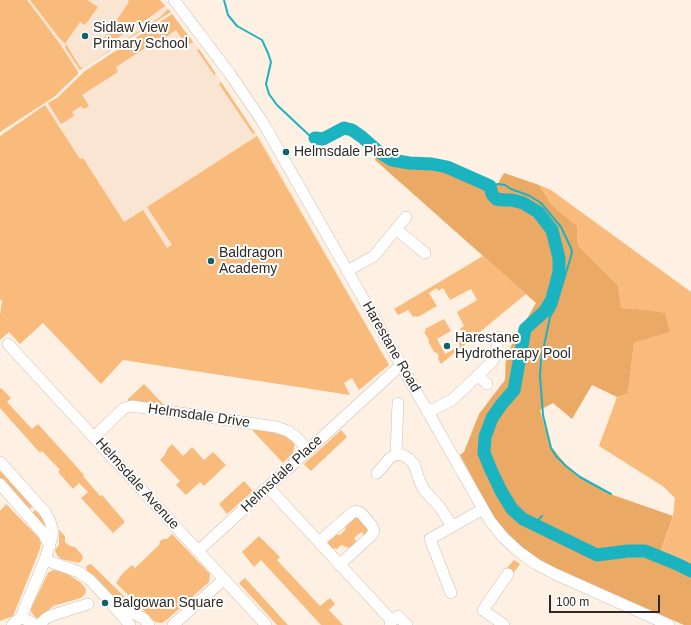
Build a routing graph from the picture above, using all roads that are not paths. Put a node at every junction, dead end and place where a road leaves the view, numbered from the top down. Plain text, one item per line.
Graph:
1 (174, 0) edge
2 (406, 216) dead end
3 (396, 229) junction
4 (425, 253) dead end
5 (347, 271) junction
6 (498, 337) dead end
7 (8, 344) dead end
8 (400, 365) junction
9 (478, 375) junction
10 (487, 384) dead end
11 (398, 402) dead end
12 (428, 412) junction
13 (94, 437) junction
14 (308, 450) junction
15 (396, 454) junction
16 (0, 462) edge
17 (377, 474) dead end
18 (0, 484) edge
19 (268, 487) junction
20 (37, 503) junction
21 (482, 509) junction
22 (26, 513) junction
23 (452, 526) junction
24 (319, 542) junction
25 (50, 546) junction
26 (198, 551) junction
27 (45, 560) junction
28 (339, 565) junction
29 (508, 574) dead end
30 (224, 579) junction
31 (451, 593) dead end
32 (109, 600) junction
33 (88, 604) dead end
34 (21, 617) junction
35 (391, 623) edge
36 (12, 625) edge
37 (36, 625) edge
38 (40, 625) edge
39 (130, 625) edge
40 (149, 625) edge
41 (172, 625) edge
42 (266, 625) edge
43 (407, 625) edge
44 (504, 625) edge
45 (669, 625) edge

1 - 5 street, Harestane Road
2 - 3 street
3 - 4 street
3 - 5 street
5 - 8 street, Harestane Road
6 - 9 street
7 - 13 street, Helmsdale Avenue
8 - 12 street, Harestane Road
8 - 14 street, Helmsdale Place
9 - 10 street
9 - 12 street
11 - 15 street
12 - 21 street, Harestane Road
13 - 14 street, Helmsdale Drive
13 - 26 street, Helmsdale Avenue
14 - 19 street, Helmsdale Place
15 - 17 street
15 - 23 street
16 - 20 street
18 - 22 street
19 - 24 street
19 - 26 street, Helmsdale Place
20 - 22 street
20 - 25 street
21 - 23 street
21 - 45 street, Harestane Road
22 - 25 street
23 - 31 street
24 - 28 street
24 - 28 street
25 - 27 street
26 - 30 street, Helmsdale Avenue
27 - 32 street
27 - 34 street
28 - 35 street
29 - 44 street
30 - 41 street
30 - 42 street, Helmsdale Avenue
32 - 39 street
32 - 40 street
33 - 38 street
34 - 36 street
34 - 37 street
35 - 43 street

